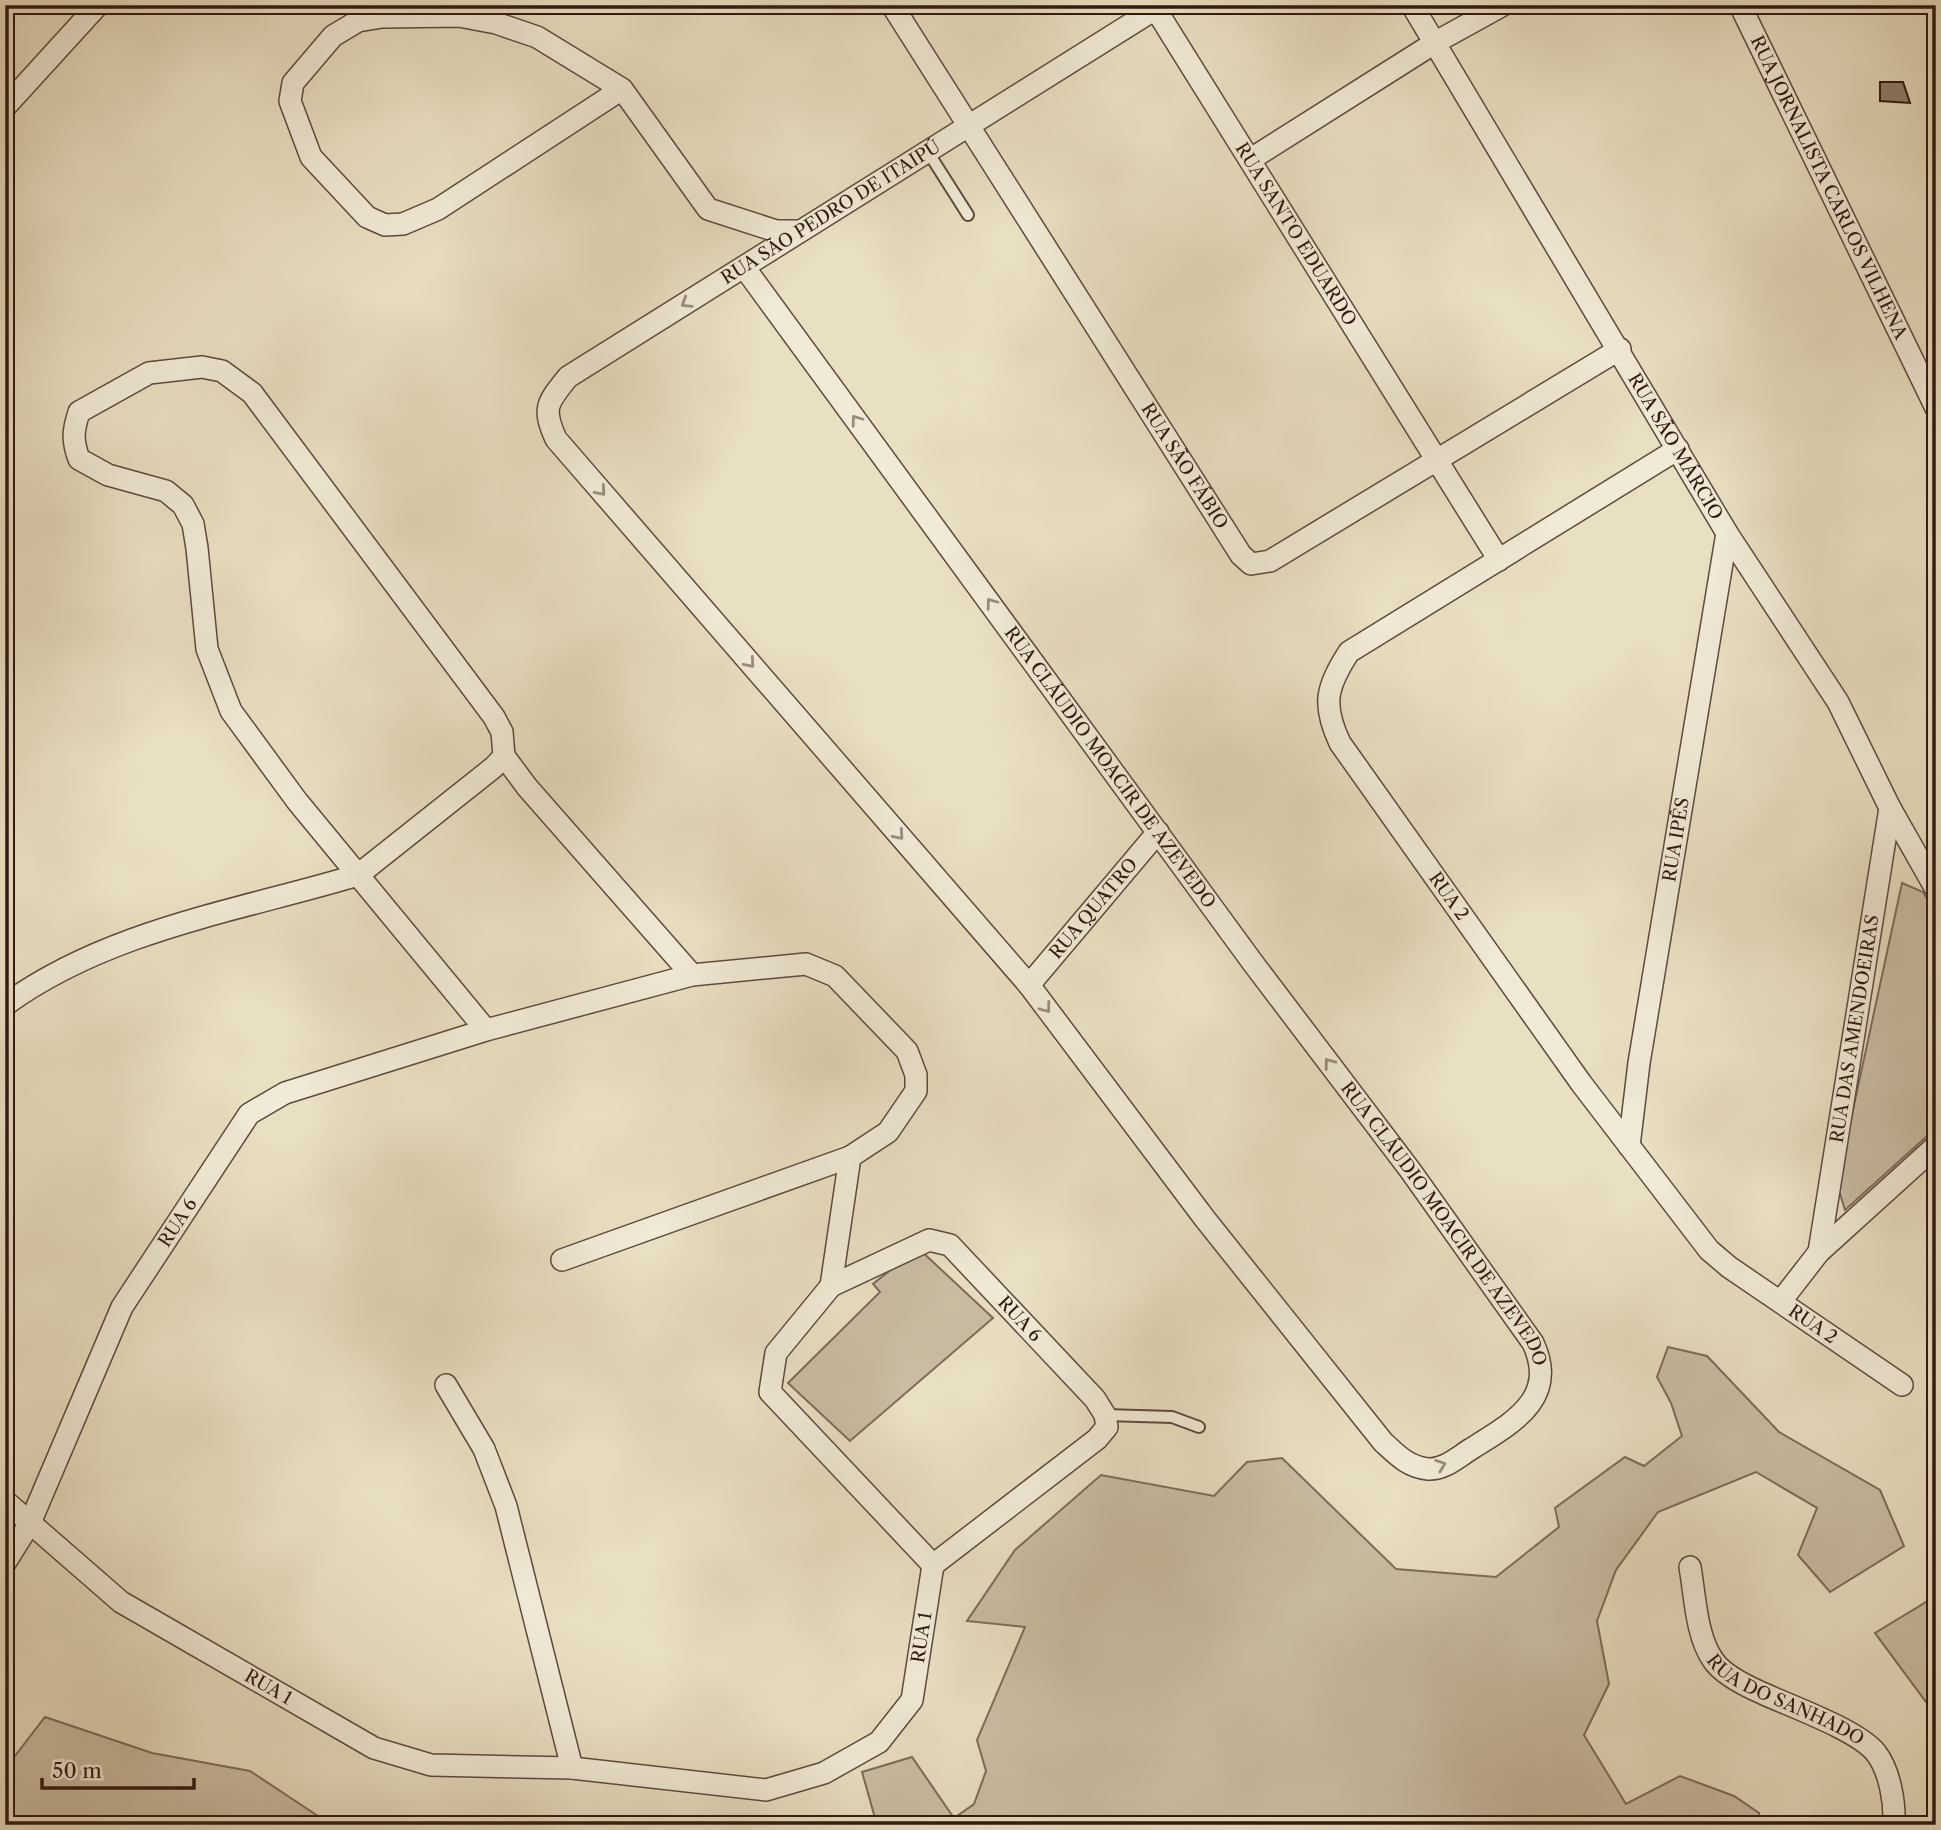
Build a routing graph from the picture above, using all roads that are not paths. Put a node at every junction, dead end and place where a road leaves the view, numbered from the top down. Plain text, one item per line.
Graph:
1 (98, 5) edge
2 (892, 5) edge
3 (1412, 5) edge
4 (1503, 5) edge
5 (1740, 5) edge
6 (1154, 7) edge
7 (460, 10) edge
8 (1436, 42) junction
9 (622, 89) junction
10 (5, 107) edge
11 (971, 125) junction
12 (928, 152) junction
13 (1251, 159) junction
14 (968, 215) dead end
15 (797, 231) junction
16 (744, 267) junction
17 (1620, 349) junction
18 (1936, 408) edge
19 (556, 439) joint
20 (1678, 449) junction
21 (1439, 461) junction
22 (1727, 533) junction
23 (1499, 560) junction
24 (504, 755) junction
25 (1890, 808) junction
26 (1158, 832) junction
27 (358, 875) junction
28 (1936, 890) edge
29 (692, 975) junction
30 (1029, 985) junction
31 (5, 1005) edge
32 (486, 1030) junction
33 (1629, 1146) junction
34 (1936, 1146) edge
35 (850, 1157) junction
36 (1819, 1252) junction
37 (562, 1259) dead end
38 (831, 1286) junction
39 (1781, 1301) junction
40 (1902, 1384) dead end
41 (446, 1385) dead end
42 (1105, 1415) junction
43 (1199, 1427) dead end
44 (5, 1501) edge
45 (30, 1523) junction
46 (5, 1563) edge
47 (933, 1565) junction
48 (1690, 1567) dead end
49 (572, 1768) junction
50 (1894, 1825) edge

1 - 10 street
2 - 11 street, RUA SÃO FÁBIO
3 - 8 street, RUA SÃO MÁRCIO
4 - 8 street
5 - 18 street, RUA JORNALISTA CARLOS VILHENA
6 - 11 street, RUA SÃO PEDRO DE ITAIPÚ
6 - 13 street, RUA SANTO EDUARDO
7 - 9 street
7 - 9 street
8 - 13 street
8 - 17 street, RUA SÃO MÁRCIO
9 - 15 street
11 - 12 street, RUA SÃO PEDRO DE ITAIPÚ
11 - 21 street, RUA SÃO FÁBIO
12 - 14 lane
12 - 15 street, RUA SÃO PEDRO DE ITAIPÚ
13 - 21 street, RUA SANTO EDUARDO
15 - 16 street, RUA SÃO PEDRO DE ITAIPÚ
16 -> 19 street, RUA SÃO PEDRO DE ITAIPÚ
26 -> 16 street, RUA CLÁUDIO MOACIR DE AZEVEDO
17 - 20 street, RUA SÃO MÁRCIO
17 - 21 street, RUA SÃO FÁBIO
19 -> 30 street, RUA CLÁUDIO MOACIR DE AZEVEDO
20 - 22 street, RUA SÃO MÁRCIO
20 - 23 street, RUA 2
21 - 23 street, RUA SANTO EDUARDO
22 - 25 street, RUA SÃO MÁRCIO
22 - 33 street, RUA IPÊS
23 - 33 street, RUA 2
24 - 27 street
24 - 27 street
24 - 29 street
25 - 28 street, RUA SÃO MÁRCIO
25 - 36 street, RUA DAS AMENDOEIRAS
26 - 30 street, RUA QUATRO
30 -> 26 street, RUA CLÁUDIO MOACIR DE AZEVEDO
27 - 31 street
27 - 32 street
29 - 32 street, RUA 6
29 - 35 street, RUA 6
32 - 45 street, RUA 6
33 - 39 street, RUA 2
34 - 36 street
35 - 37 street, RUA 6
35 - 38 street
36 - 39 street
38 - 42 street, RUA 6
38 - 47 street
39 - 40 street, RUA 2
41 - 49 street
42 - 43 lane
42 - 47 street
44 - 45 street, RUA 1
45 - 46 street, RUA 6
45 - 49 street, RUA 1
47 - 49 street, RUA 1
48 - 50 street, RUA DO SANHADO

